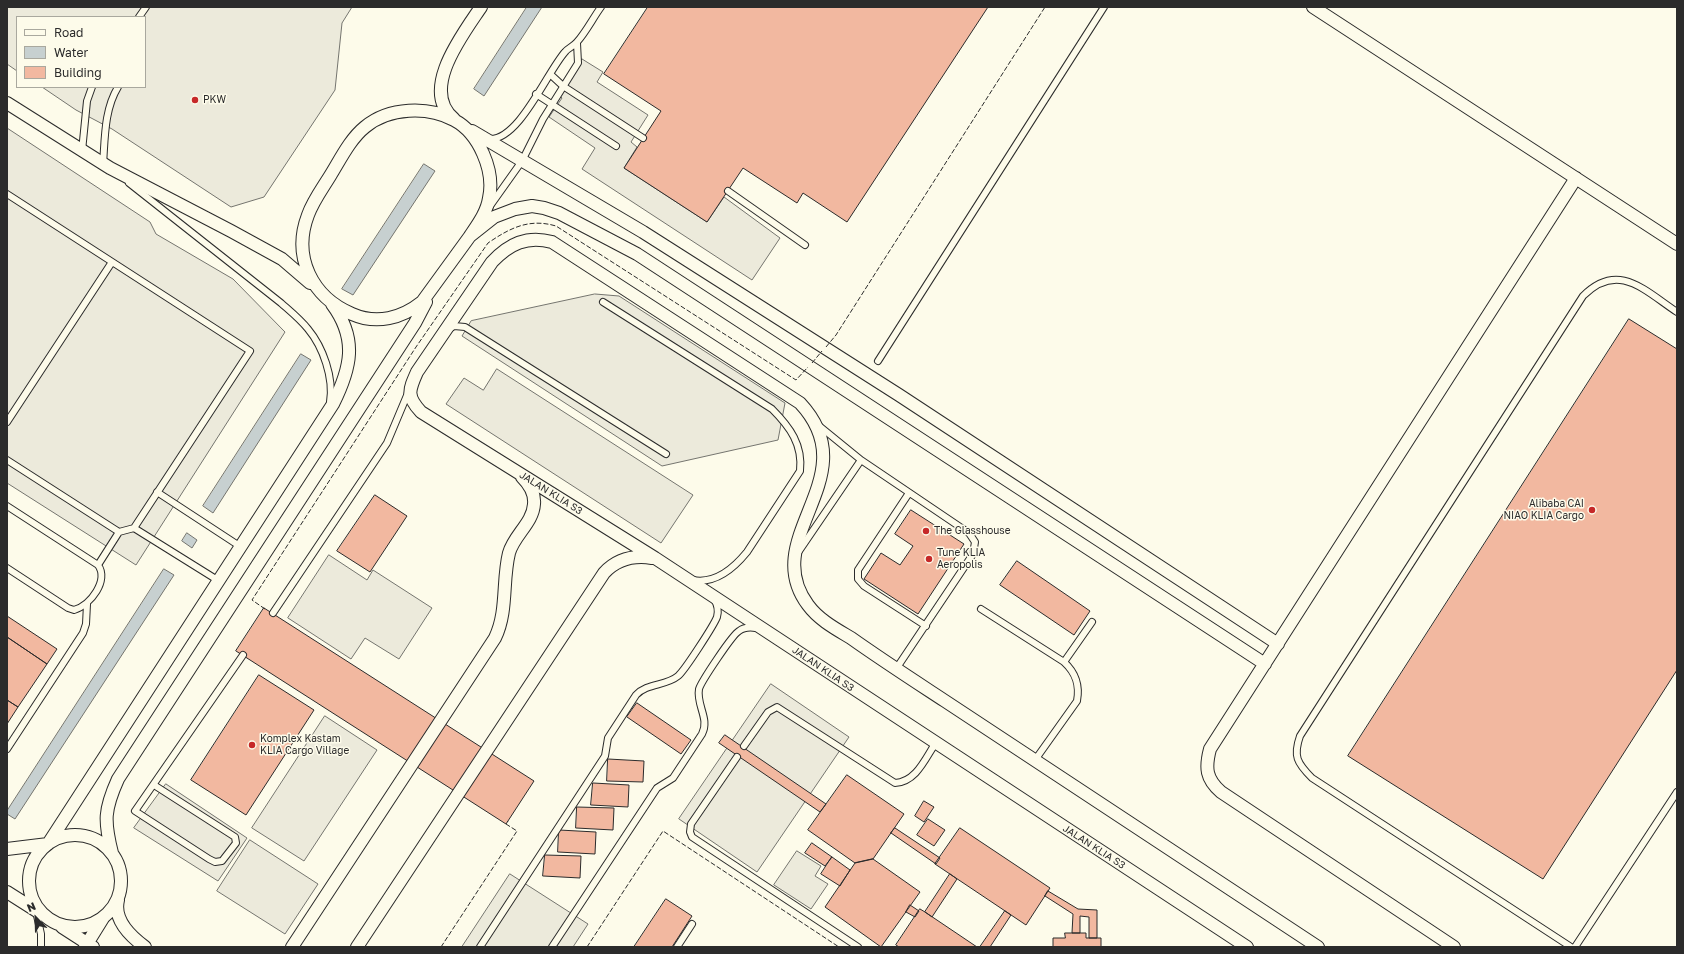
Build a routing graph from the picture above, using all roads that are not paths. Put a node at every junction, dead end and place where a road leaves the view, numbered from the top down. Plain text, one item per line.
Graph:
1 (146, 7) edge
2 (480, 7) edge
3 (601, 7) edge
4 (1104, 7) edge
5 (1313, 7) edge
6 (140, 16) edge
7 (577, 43) junction
8 (550, 74) junction
9 (563, 86) junction
10 (92, 88) edge
11 (118, 88) edge
12 (536, 94) junction
13 (7, 103) edge
14 (551, 104) junction
15 (458, 122) junction
16 (643, 138) dead end
17 (486, 139) junction
18 (616, 146) dead end
19 (82, 151) junction
20 (522, 161) junction
21 (106, 166) junction
22 (1576, 178) junction
23 (728, 190) dead end
24 (7, 194) edge
25 (482, 217) junction
26 (470, 236) junction
27 (1677, 244) edge
28 (805, 245) dead end
29 (112, 262) junction
30 (432, 290) junction
31 (323, 294) junction
32 (603, 302) dead end
33 (1677, 312) edge
34 (443, 334) junction
35 (878, 361) dead end
36 (411, 386) junction
37 (323, 420) junction
38 (7, 422) edge
39 (816, 423) junction
40 (666, 454) dead end
41 (7, 460) edge
42 (861, 460) junction
43 (517, 471) junction
44 (157, 492) junction
45 (909, 493) junction
46 (7, 506) edge
47 (134, 528) junction
48 (119, 532) junction
49 (241, 547) junction
50 (655, 558) junction
51 (795, 559) junction
52 (98, 565) junction
53 (7, 568) edge
54 (680, 575) junction
55 (219, 581) junction
56 (711, 595) junction
57 (87, 604) junction
58 (981, 609) dead end
59 (272, 613) dead end
60 (1092, 622) dead end
61 (926, 626) junction
62 (762, 629) junction
63 (1278, 644) junction
64 (243, 655) dead end
65 (1064, 662) junction
66 (1265, 664) junction
67 (896, 669) junction
68 (935, 744) junction
69 (744, 746) dead end
70 (7, 749) edge
71 (737, 757) dead end
72 (1035, 760) junction
73 (154, 785) junction
74 (1677, 792) edge
75 (48, 844) junction
76 (7, 849) edge
77 (112, 853) junction
78 (7, 892) edge
79 (119, 895) junction
80 (38, 909) junction
81 (102, 918) junction
82 (56, 923) junction
83 (692, 924) dead end
84 (88, 946) edge
85 (41, 947) edge
86 (145, 947) edge
87 (292, 947) edge
88 (357, 947) edge
89 (480, 947) edge
90 (552, 947) edge
91 (676, 947) edge
92 (858, 947) edge
93 (1246, 947) edge
94 (1318, 947) edge
95 (1454, 947) edge
96 (1571, 947) edge
97 (1575, 947) edge

1 - 6 lane
2 - 15 street
3 - 7 lane
4 - 35 lane
5 - 22 street
7 - 8 lane
7 - 9 lane
8 - 9 lane
8 - 12 lane
9 - 14 lane
9 - 16 lane
10 - 19 lane
11 - 21 lane
12 - 14 lane
12 - 17 lane
13 - 19 street
14 - 18 lane
14 - 20 lane
15 - 17 street
15 - 25 street
15 - 31 street
17 - 20 street
19 - 21 street
20 - 25 lane
20 - 63 street
21 - 31 street
21 - 37 lane
22 - 27 street
22 - 63 street
23 - 28 lane
24 - 29 lane
25 - 26 street
26 - 30 street
26 - 66 street
29 - 38 lane
29 - 44 lane
30 - 31 street
30 - 77 street
31 - 37 street
32 - 54 lane
33 - 96 lane
34 - 36 street
34 - 39 street
34 - 40 lane
36 - 43 street, JALAN KLIA S3
36 - 59 lane
37 - 49 street
39 - 42 lane
39 - 51 street
41 - 48 lane
42 - 45 lane
42 - 51 lane
43 - 50 street, JALAN KLIA S3
43 - 87 street
44 - 47 lane
44 - 49 lane
45 - 61 lane
45 - 61 lane
46 - 52 lane
47 - 48 lane
47 - 55 lane
48 - 52 lane
49 - 55 street
50 - 54 street, JALAN KLIA S3
50 - 88 street
51 - 67 street
52 - 57 lane
53 - 57 lane
54 - 56 street, JALAN KLIA S3
55 - 75 street
56 - 62 street, JALAN KLIA S3
56 - 89 lane
57 - 70 lane
58 - 65 lane
60 - 65 lane
61 - 67 lane
62 - 68 street, JALAN KLIA S3
62 - 90 lane
63 - 66 street
64 - 73 lane
65 - 72 lane
66 - 95 street
67 - 72 street
68 - 69 lane
68 - 93 street, JALAN KLIA S3
71 - 92 lane
72 - 94 street
73 - 73 lane
74 - 97 lane
75 - 76 street
75 - 77 street
75 - 80 street
77 - 79 street
78 - 80 street
79 - 81 street
79 - 86 street
80 - 82 street
80 - 85 lane
81 - 82 street
81 - 84 street
82 - 84 street
83 - 91 lane

